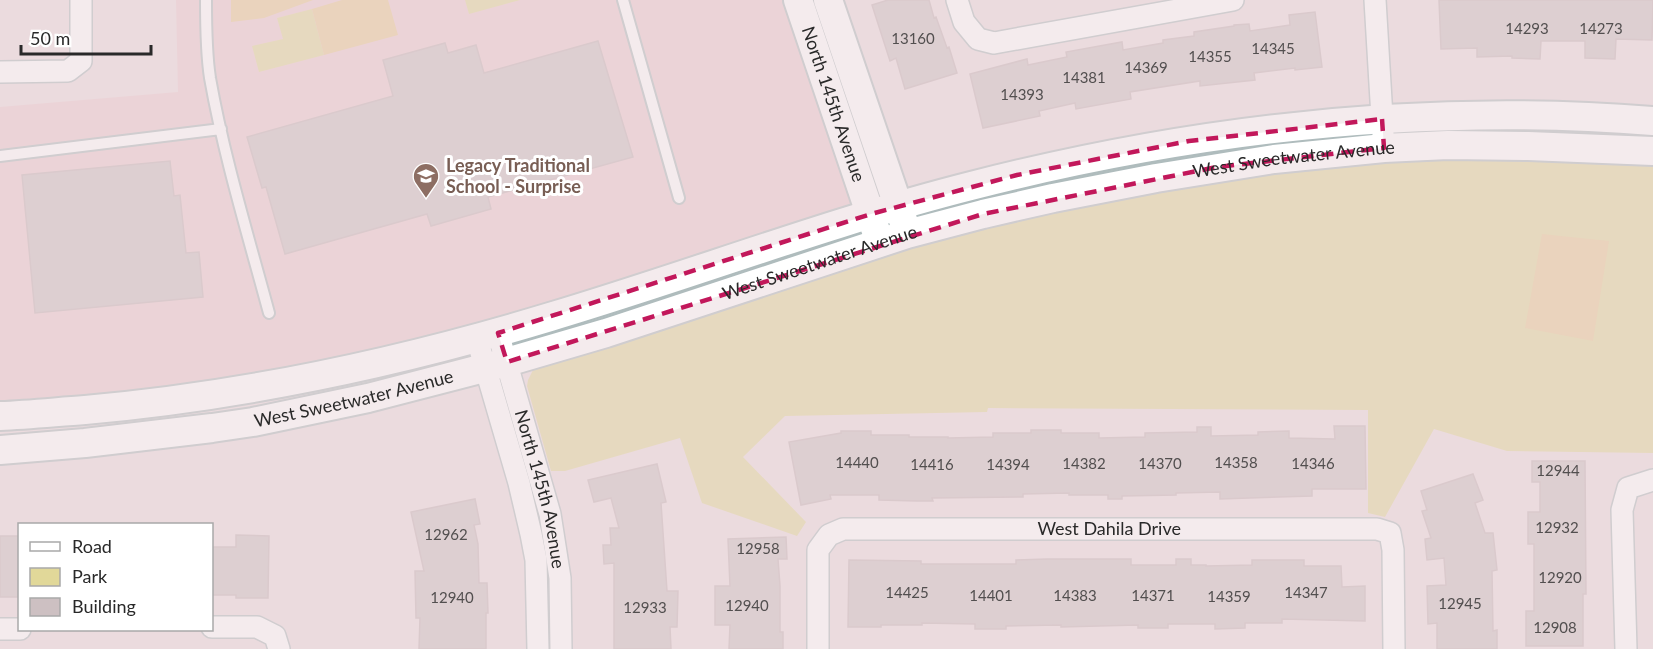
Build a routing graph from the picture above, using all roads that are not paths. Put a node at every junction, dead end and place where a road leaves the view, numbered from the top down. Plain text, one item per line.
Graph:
1 (81, 0) edge
2 (206, 0) edge
3 (623, 0) edge
4 (798, 0) edge
5 (828, 0) edge
6 (957, 0) edge
7 (1233, 0) edge
8 (1375, 0) edge
9 (0, 72) edge
10 (1382, 119) junction
11 (1653, 121) edge
12 (221, 129) junction
13 (1384, 148) junction
14 (1653, 151) edge
15 (0, 156) edge
16 (679, 198) dead end
17 (898, 206) junction
18 (871, 214) junction
19 (907, 234) junction
20 (880, 242) junction
21 (269, 313) dead end
22 (487, 336) junction
23 (496, 364) junction
24 (0, 416) edge
25 (0, 450) edge
26 (1653, 480) edge
27 (213, 627) edge
28 (0, 629) edge
29 (18, 629) edge
30 (277, 643) edge
31 (538, 649) edge
32 (561, 649) edge
33 (818, 649) edge
34 (1394, 649) edge
35 (1626, 649) edge

1 - 9 street
2 - 12 lane
3 - 16 lane
4 - 18 street, North 145th Avenue
5 - 17 street, North 145th Avenue
6 - 7 street
8 - 10 street
10 - 11 street, West Sweetwater Avenue
10 - 13 street
10 - 17 street, West Sweetwater Avenue
12 - 15 lane
12 - 21 lane
13 - 14 street, West Sweetwater Avenue
13 - 19 street, West Sweetwater Avenue
17 - 18 street, West Sweetwater Avenue
17 - 19 street, North 145th Avenue
18 - 20 street, North 145th Avenue
18 - 22 street, West Sweetwater Avenue
19 - 20 street, West Sweetwater Avenue
20 - 23 street, West Sweetwater Avenue
22 - 23 street, North 145th Avenue
22 - 24 street, West Sweetwater Avenue
23 - 25 street, West Sweetwater Avenue
23 - 31 street, North 145th Avenue
23 - 32 street, North 145th Avenue
26 - 35 street
27 - 30 street
28 - 29 street
33 - 34 street, West Dahila Drive

